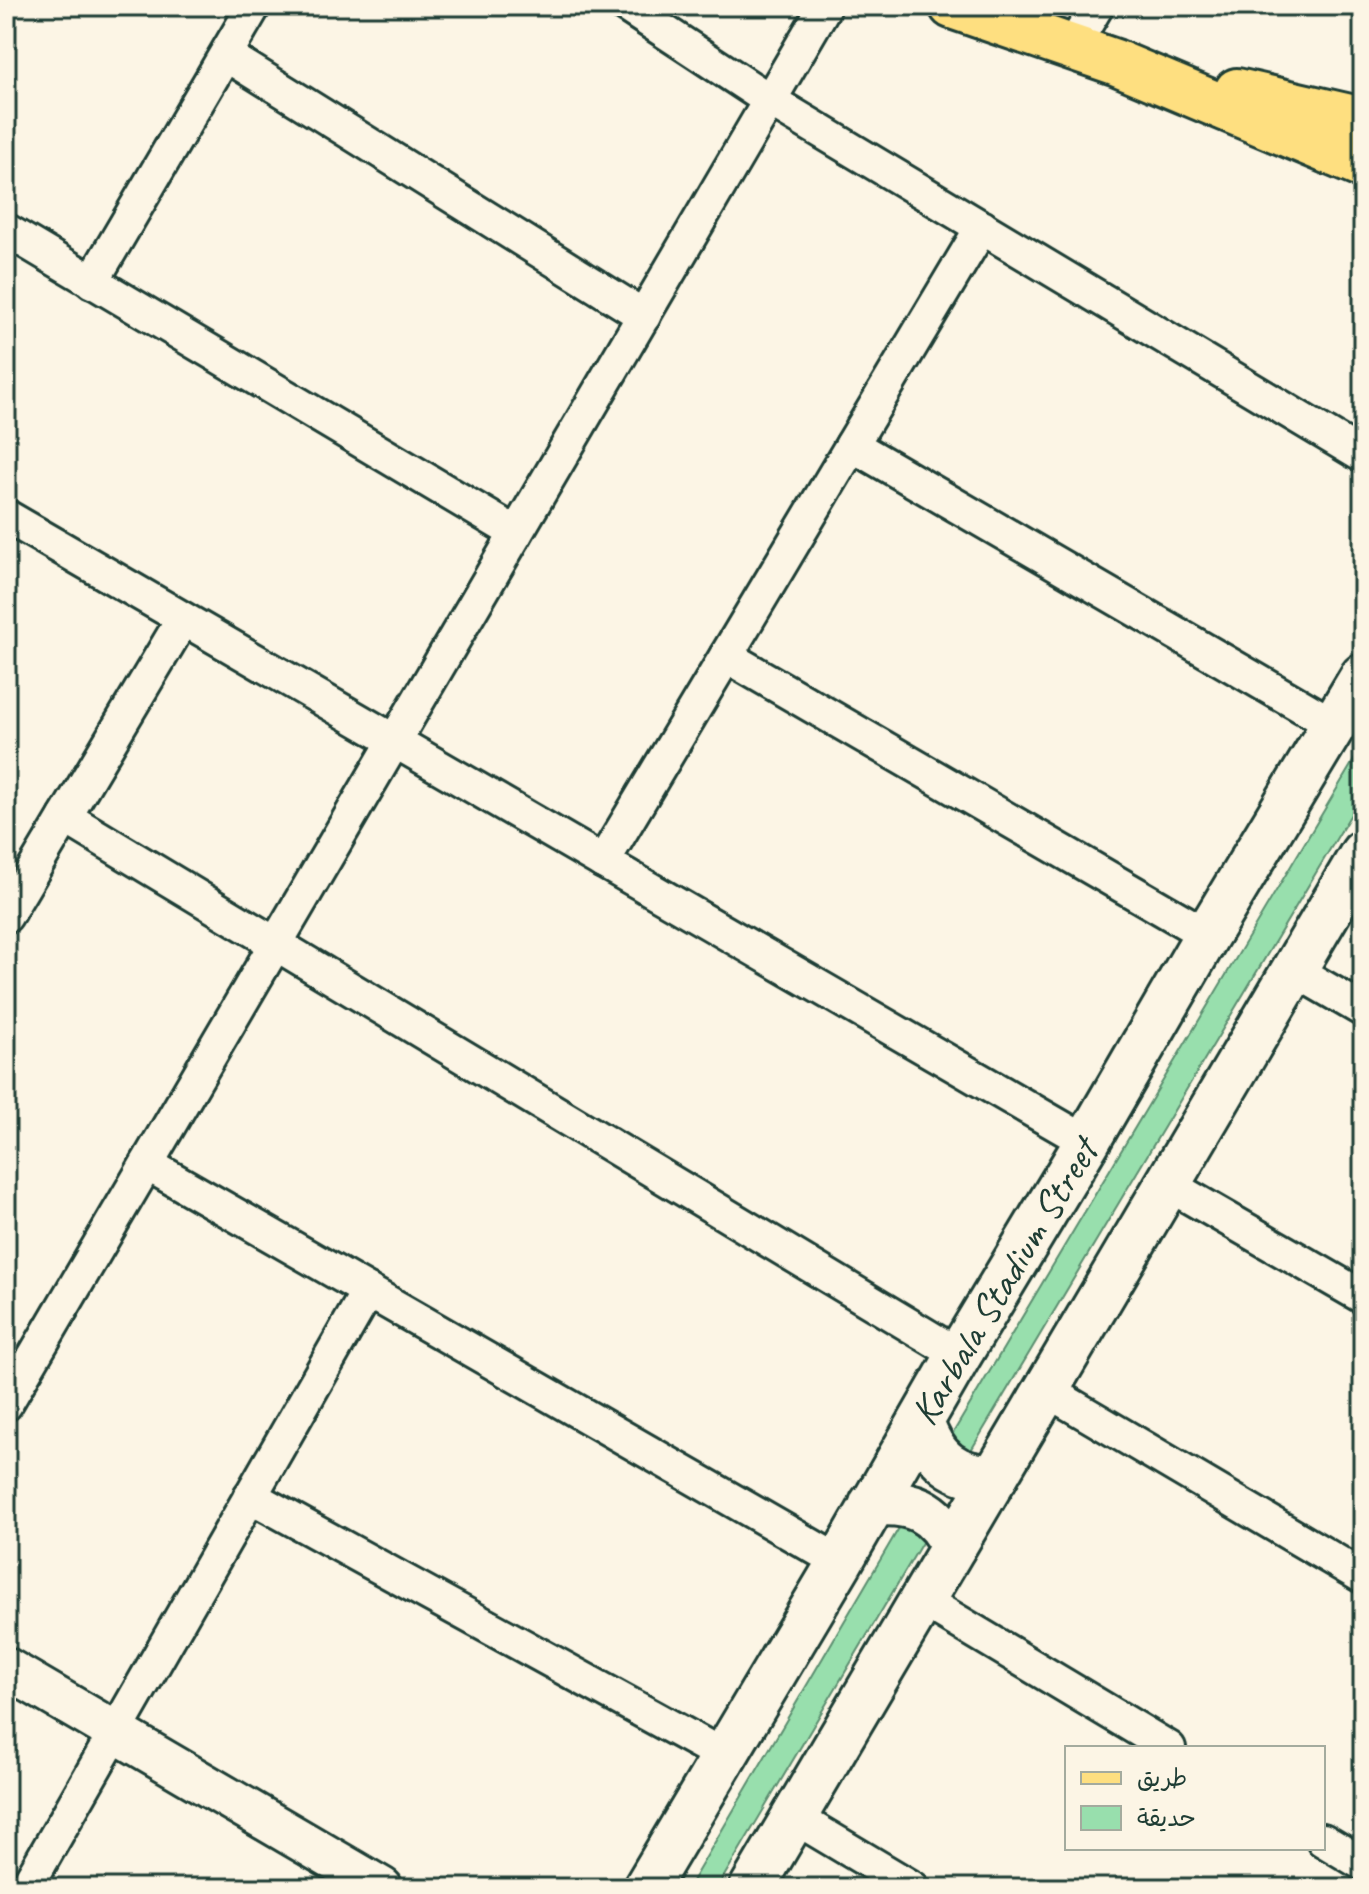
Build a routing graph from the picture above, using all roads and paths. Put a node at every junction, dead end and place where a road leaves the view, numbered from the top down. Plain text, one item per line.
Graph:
1 (254, 6) edge
2 (626, 6) edge
3 (825, 6) edge
4 (952, 6) edge
5 (1097, 6) edge
6 (1072, 48) junction
7 (226, 55) junction
8 (1115, 62) junction
9 (769, 100) junction
10 (1361, 115) edge
11 (1363, 166) edge
12 (982, 227) junction
13 (6, 230) edge
14 (92, 282) junction
15 (644, 316) junction
16 (852, 445) junction
17 (1363, 456) edge
18 (6, 516) edge
19 (516, 533) junction
20 (183, 619) junction
21 (726, 656) junction
22 (1363, 676) edge
23 (1334, 725) junction
24 (394, 741) junction
25 (65, 817) junction
26 (1363, 853) edge
27 (603, 862) junction
28 (6, 916) edge
29 (1207, 935) junction
30 (276, 944) junction
31 (1294, 970) junction
32 (1363, 1010) edge
33 (1087, 1142) junction
34 (147, 1164) junction
35 (1167, 1184) junction
36 (368, 1291) junction
37 (1363, 1297) edge
38 (959, 1355) junction
39 (1046, 1390) junction
40 (6, 1404) edge
41 (921, 1422) junction
42 (995, 1477) junction
43 (250, 1496) junction
44 (872, 1504) junction
45 (953, 1547) junction
46 (840, 1562) junction
47 (1363, 1577) edge
48 (922, 1600) junction
49 (6, 1668) edge
50 (114, 1733) junction
51 (1166, 1746) edge
52 (724, 1756) junction
53 (794, 1817) junction
54 (1325, 1841) edge
55 (1363, 1864) edge
56 (26, 1888) edge
57 (382, 1888) edge
58 (646, 1888) edge
59 (752, 1888) edge
60 (913, 1888) edge

1 - 7 street
2 - 9 street
3 - 9 street
4 - 6 main road
5 - 6 street
6 - 8 main road
7 - 14 street
7 - 15 street
8 - 10 main road
8 - 11 main road
9 - 12 street
9 - 15 street
12 - 16 street
12 - 17 street
13 - 14 street
14 - 19 street
15 - 19 street
16 - 21 street
16 - 23 street
18 - 20 street
19 - 24 street
20 - 24 street
20 - 25 street
21 - 27 street
21 - 29 street
22 - 23 main road, Karbala Stadium Street
23 - 29 main road, Karbala Stadium Street
24 - 27 street
24 - 30 street
25 - 28 street
25 - 30 street
26 - 31 main road
27 - 33 street
29 - 33 main road, Karbala Stadium Street
30 - 34 street
30 - 38 street
31 - 32 street
31 - 35 main road
33 - 38 main road, Karbala Stadium Street
34 - 36 street
34 - 40 street
35 - 37 street
35 - 39 main road
36 - 43 street
36 - 46 street
38 - 41 main road, Karbala Stadium Street
39 - 42 main road
39 - 47 street
41 - 42 main road
41 - 44 main road, Karbala Stadium Street
42 - 45 main road
43 - 50 street
43 - 52 street
44 - 45 main road
44 - 46 main road, Karbala Stadium Street
45 - 48 main road
46 - 52 main road, Karbala Stadium Street
48 - 51 street
48 - 53 main road
49 - 50 street
50 - 56 street
50 - 57 street
52 - 58 main road, Karbala Stadium Street
53 - 59 main road
53 - 60 street
54 - 55 street

